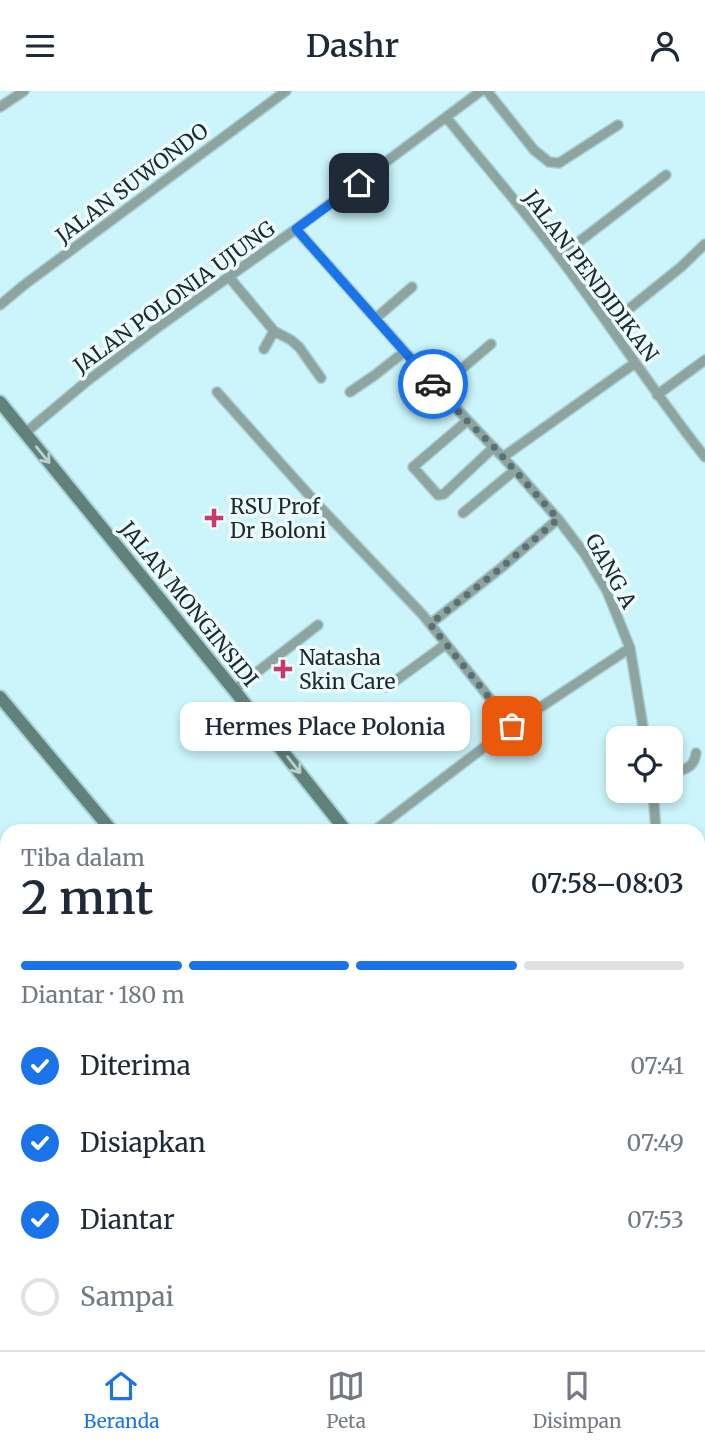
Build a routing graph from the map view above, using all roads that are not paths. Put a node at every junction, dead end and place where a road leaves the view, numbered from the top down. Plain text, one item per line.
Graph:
1 (24, 91) edge
2 (286, 91) edge
3 (481, 91) edge
4 (487, 91) edge
5 (0, 107) edge
6 (446, 117) junction
7 (618, 125) dead end
8 (666, 175) dead end
9 (296, 229) junction
10 (705, 244) edge
11 (559, 257) junction
12 (229, 277) junction
13 (412, 287) dead end
14 (0, 305) edge
15 (376, 318) junction
16 (609, 325) junction
17 (274, 331) junction
18 (491, 344) dead end
19 (264, 349) dead end
20 (404, 352) junction
21 (705, 360) edge
22 (635, 363) junction
23 (321, 378) dead end
24 (438, 389) junction
25 (216, 392) dead end
26 (350, 392) dead end
27 (657, 395) junction
28 (0, 402) edge
29 (467, 421) junction
30 (25, 433) junction
31 (494, 447) junction
32 (503, 457) junction
33 (705, 457) edge
34 (515, 470) junction
35 (463, 513) dead end
36 (558, 519) junction
37 (430, 624) junction
38 (318, 625) dead end
39 (446, 645) junction
40 (630, 648) junction
41 (387, 687) dead end
42 (234, 690) junction
43 (0, 697) edge
44 (512, 726) junction
45 (643, 726) edge
46 (696, 753) dead end
47 (683, 769) edge
48 (654, 803) edge
49 (106, 824) edge
50 (340, 824) edge
51 (383, 824) edge
52 (655, 824) edge

1 - 5 street
2 - 14 street, JALAN SUWONDO
3 - 6 street, JALAN POLONIA UJUNG
4 - 7 street
6 - 9 street, JALAN POLONIA UJUNG
6 - 11 street, JALAN PENDIDIKAN
8 - 11 street
9 - 12 street, JALAN POLONIA UJUNG
9 - 15 street, GANG A
10 - 16 street
11 - 16 street, JALAN PENDIDIKAN
12 - 17 street
12 - 30 street, JALAN POLONIA UJUNG
13 - 15 street
15 - 20 street, GANG A
16 - 22 street, JALAN PENDIDIKAN
17 - 19 street
17 - 23 street
18 - 24 street
20 - 24 street, GANG A
20 - 26 street
21 - 27 street
22 - 27 street, JALAN PENDIDIKAN
22 - 32 street
24 - 29 street, GANG A
25 - 37 street
27 - 33 street, JALAN PENDIDIKAN
28 - 30 main road, JALAN MONGINSIDI
29 - 31 street, GANG A
29 - 31 street
30 -> 42 main road, JALAN MONGINSIDI
31 - 32 street, GANG A
32 - 34 street, GANG A
34 - 35 street
34 - 36 street, GANG A
36 - 37 street
36 - 40 street, GANG A
37 - 39 street
38 - 42 street
39 - 41 street
39 - 44 street
40 - 44 street
40 - 45 street, GANG A
42 -> 50 main road, JALAN MONGINSIDI
43 - 49 main road
44 - 51 street
46 - 47 street
48 - 52 street

